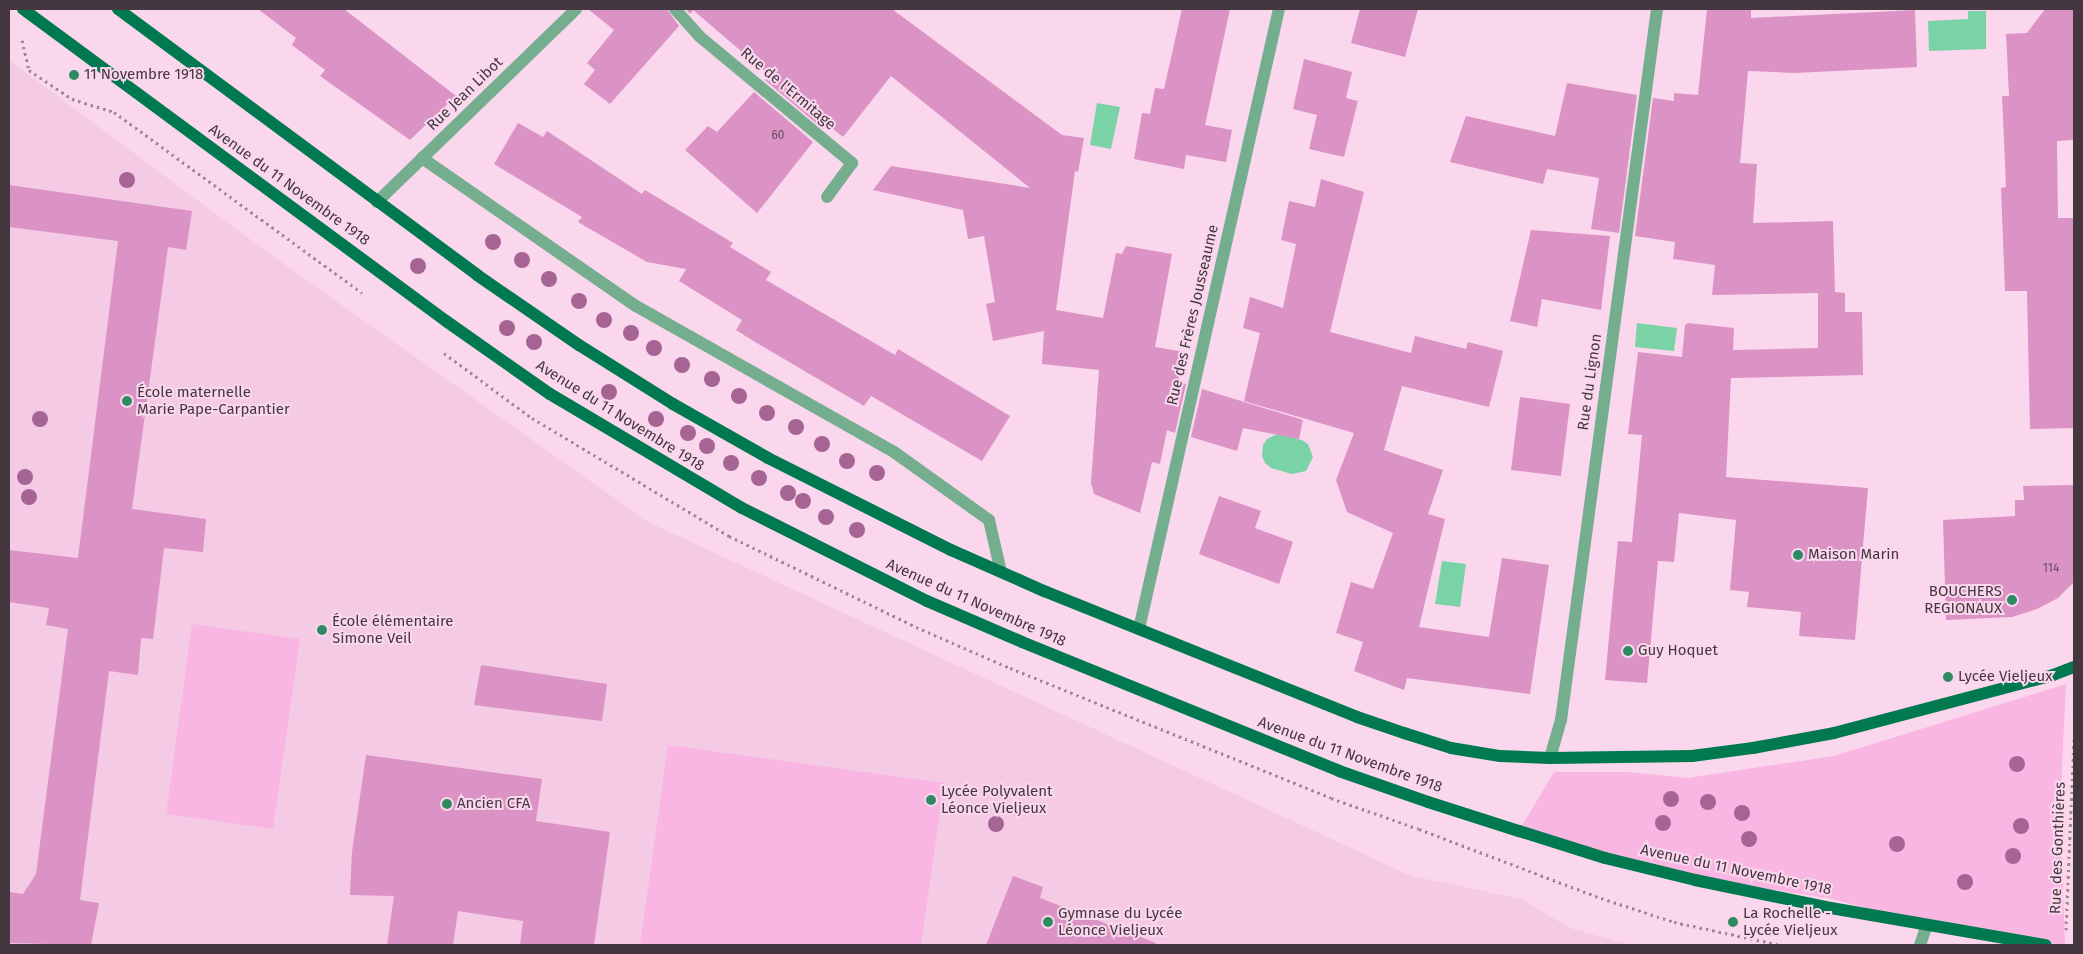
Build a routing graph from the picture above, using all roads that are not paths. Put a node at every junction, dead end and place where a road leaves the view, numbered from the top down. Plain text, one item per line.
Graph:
1 (22, 9) edge
2 (118, 9) edge
3 (576, 9) edge
4 (675, 9) edge
5 (1279, 9) edge
6 (1657, 9) edge
7 (422, 158) junction
8 (827, 197) dead end
9 (376, 202) junction
10 (1001, 572) junction
11 (1139, 629) junction
12 (2074, 667) edge
13 (1550, 758) junction
14 (1927, 924) junction
15 (1920, 945) edge
16 (2046, 945) edge

1 - 14 main road, Avenue du 11 Novembre 1918
2 - 9 main road
3 - 7 street, Rue Jean Libot
4 - 8 street, Rue de l'Ermitage
5 - 11 street, Rue des Frères Jousseaume
6 - 13 street, Rue du Lignon
7 - 9 street, Rue Jean Libot
7 - 10 street
9 - 10 main road
10 - 11 main road
11 - 13 main road
12 - 13 main road
14 - 15 street
14 - 16 main road, Avenue du 11 Novembre 1918

